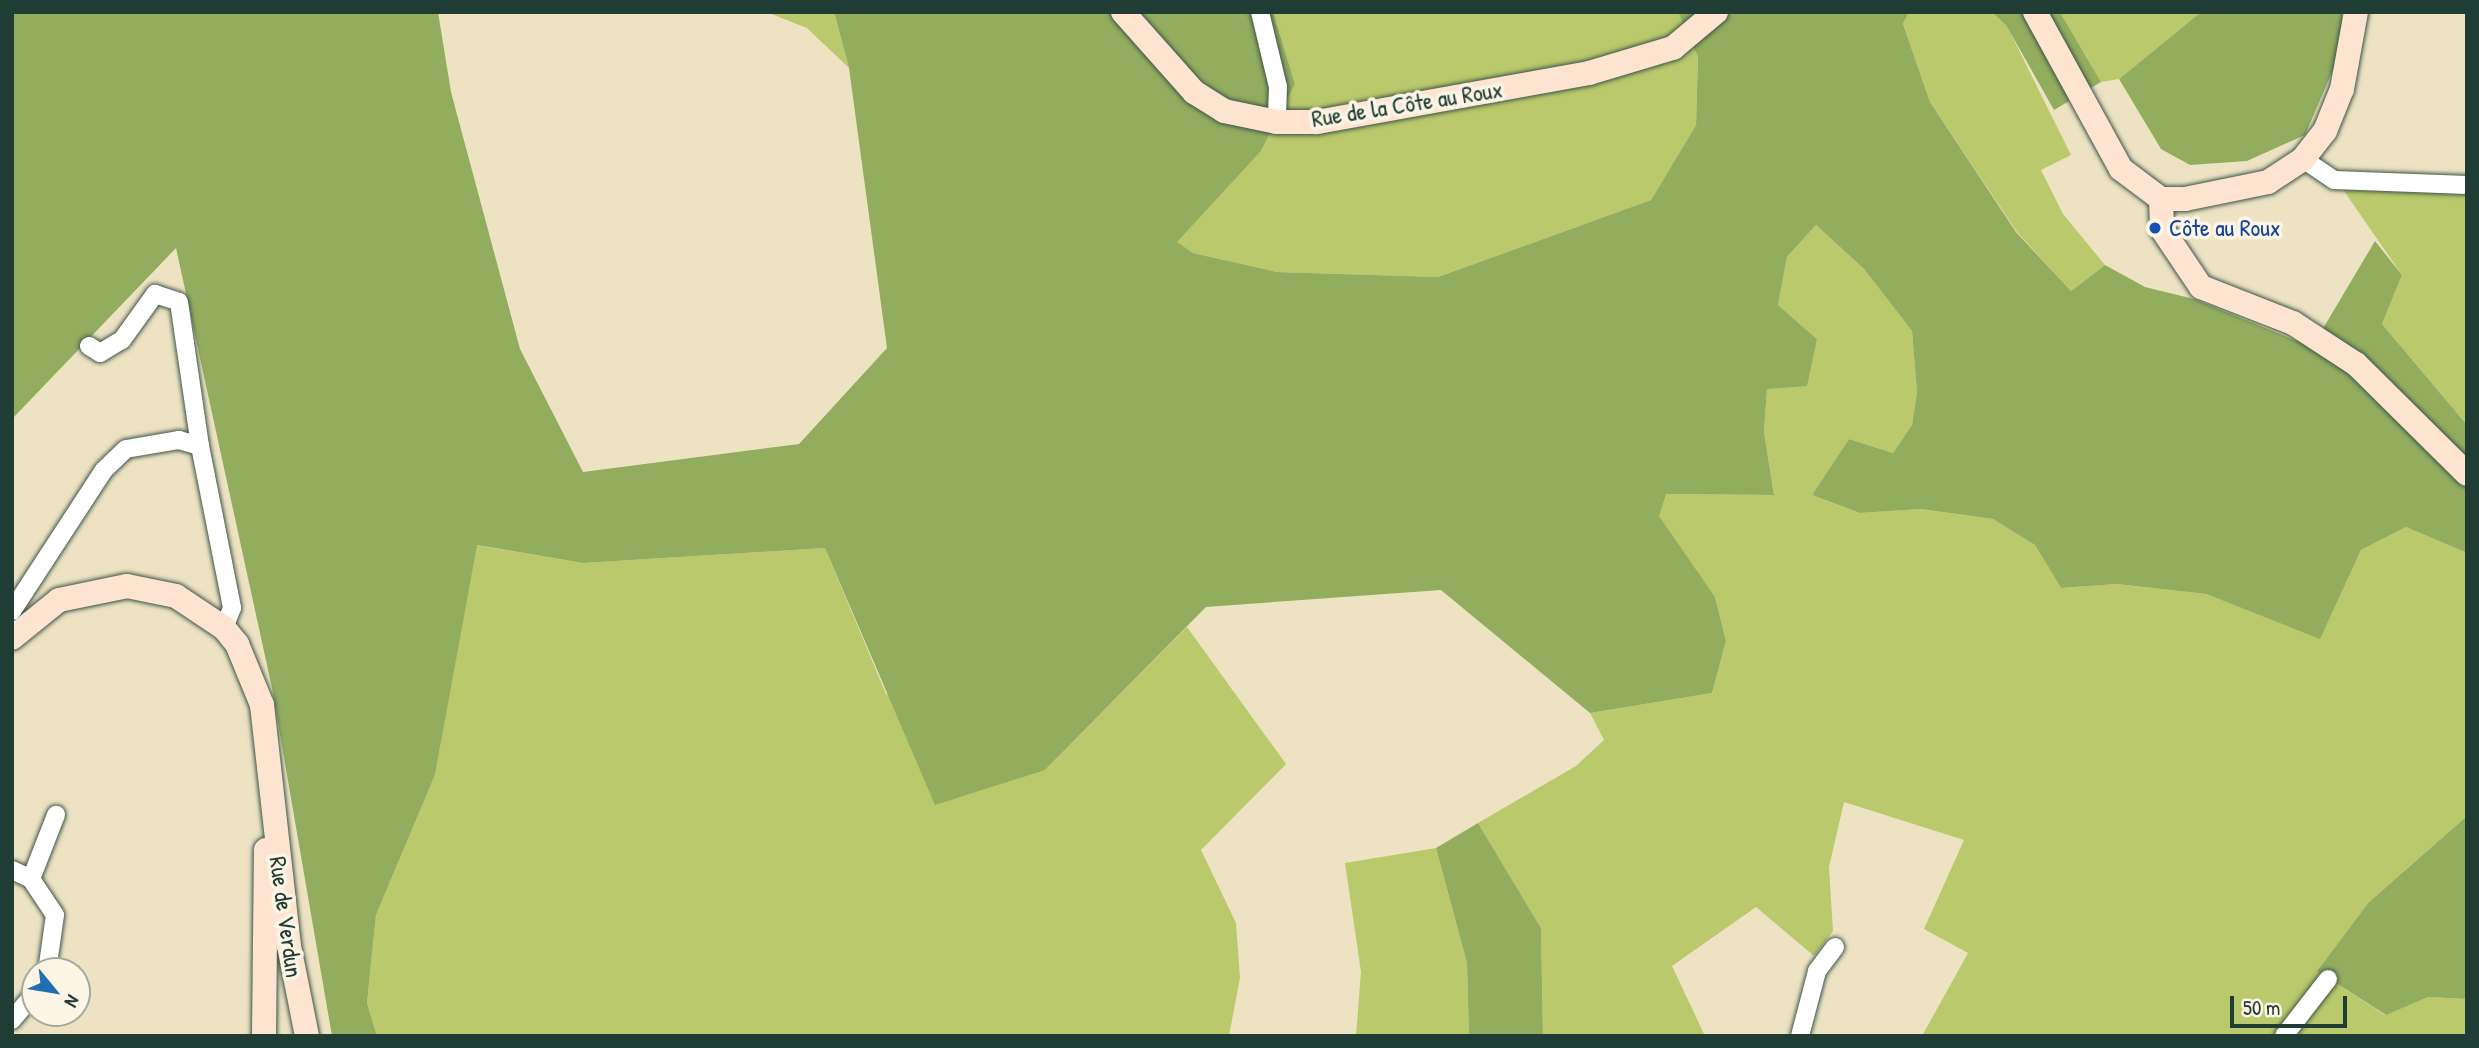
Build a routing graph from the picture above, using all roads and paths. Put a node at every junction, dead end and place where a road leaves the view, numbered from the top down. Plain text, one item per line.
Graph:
1 (1124, 12) edge
2 (1260, 12) edge
3 (1716, 12) edge
4 (2035, 12) edge
5 (2356, 12) edge
6 (1277, 122) junction
7 (2303, 159) junction
8 (2467, 185) edge
9 (2161, 199) junction
10 (89, 346) dead end
11 (200, 446) junction
12 (2467, 474) edge
13 (13, 628) edge
14 (224, 628) junction
15 (270, 797) junction
16 (56, 815) dead end
17 (12, 870) edge
18 (31, 879) junction
19 (1835, 947) dead end
20 (49, 957) edge
21 (2328, 979) dead end
22 (264, 1036) edge
23 (307, 1036) edge
24 (1800, 1036) edge
25 (2284, 1036) edge

1 - 6 main road, Rue de la Côte au Roux
2 - 6 street
3 - 6 main road, Rue de la Côte au Roux
4 - 9 main road
5 - 7 main road
7 - 8 street
7 - 9 main road
9 - 12 main road
10 - 11 street
11 - 13 street
11 - 14 street
13 - 14 main road
14 - 15 main road
15 - 22 main road
15 - 23 main road, Rue de Verdun
16 - 18 street
17 - 18 street
18 - 20 street
19 - 24 street
21 - 25 street

